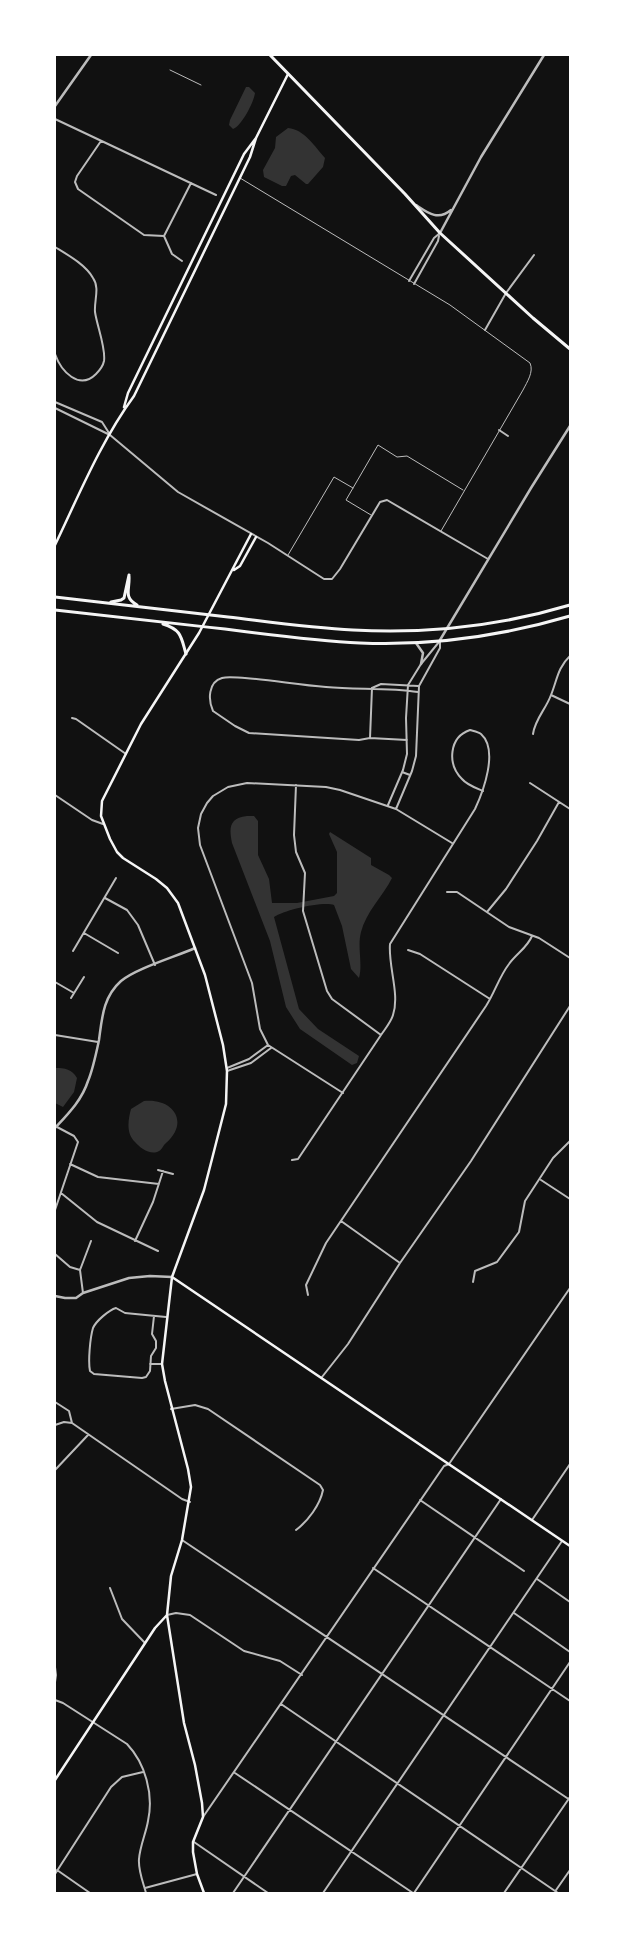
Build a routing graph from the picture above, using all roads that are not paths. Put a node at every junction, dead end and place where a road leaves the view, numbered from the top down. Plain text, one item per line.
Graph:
1 (91, 55) edge
2 (270, 55) edge
3 (544, 55) edge
4 (170, 70) dead end
5 (288, 73) junction
6 (201, 85) dead end
7 (55, 106) edge
8 (55, 119) edge
9 (256, 138) junction
10 (101, 141) junction
11 (240, 178) junction
12 (191, 183) junction
13 (216, 195) dead end
14 (413, 203) junction
15 (454, 207) junction
16 (440, 234) junction
17 (164, 236) junction
18 (55, 247) edge
19 (534, 255) dead end
20 (182, 262) dead end
21 (409, 281) junction
22 (414, 284) junction
23 (506, 293) junction
24 (485, 330) junction
25 (570, 349) edge
26 (55, 354) edge
27 (55, 402) edge
28 (55, 408) edge
29 (124, 409) junction
30 (570, 426) edge
31 (499, 430) junction
32 (110, 435) junction
33 (508, 436) dead end
34 (353, 488) junction
35 (464, 491) junction
36 (372, 515) junction
37 (441, 531) junction
38 (251, 534) junction
39 (256, 536) junction
40 (55, 545) edge
41 (288, 555) junction
42 (488, 559) junction
43 (233, 571) junction
44 (55, 597) edge
45 (106, 603) junction
46 (570, 605) edge
47 (140, 607) junction
48 (55, 610) edge
49 (209, 615) junction
50 (570, 616) edge
51 (153, 621) junction
52 (202, 627) junction
53 (447, 629) junction
54 (440, 640) junction
55 (416, 642) junction
56 (186, 654) junction
57 (570, 656) edge
58 (421, 664) junction
59 (408, 684) junction
60 (419, 686) junction
61 (372, 688) junction
62 (408, 690) junction
63 (418, 692) junction
64 (551, 695) junction
65 (570, 704) edge
66 (72, 718) dead end
67 (533, 734) dead end
68 (370, 738) junction
69 (407, 740) junction
70 (126, 754) junction
71 (402, 772) junction
72 (410, 775) junction
73 (530, 783) dead end
74 (296, 785) junction
75 (483, 791) junction
76 (55, 795) edge
77 (559, 802) junction
78 (388, 806) junction
79 (396, 809) junction
80 (570, 809) edge
81 (103, 824) junction
82 (452, 843) junction
83 (116, 878) dead end
84 (447, 892) dead end
85 (105, 898) junction
86 (487, 912) junction
87 (84, 933) junction
88 (532, 936) junction
89 (196, 948) junction
90 (408, 950) dead end
91 (73, 951) dead end
92 (118, 953) dead end
93 (570, 958) edge
94 (155, 965) junction
95 (84, 977) dead end
96 (55, 982) edge
97 (74, 993) junction
98 (71, 998) dead end
99 (490, 999) junction
100 (570, 1006) edge
101 (55, 1035) edge
102 (381, 1035) junction
103 (98, 1042) junction
104 (268, 1045) junction
105 (271, 1048) junction
106 (227, 1070) junction
107 (343, 1093) junction
108 (56, 1127) edge
109 (570, 1141) edge
110 (292, 1160) dead end
111 (70, 1164) junction
112 (158, 1170) dead end
113 (163, 1171) junction
114 (172, 1174) dead end
115 (540, 1179) junction
116 (159, 1184) junction
117 (61, 1193) junction
118 (570, 1199) edge
119 (55, 1210) edge
120 (342, 1221) junction
121 (91, 1241) dead end
122 (135, 1241) junction
123 (158, 1251) dead end
124 (55, 1254) edge
125 (400, 1262) junction
126 (80, 1270) junction
127 (172, 1277) junction
128 (473, 1282) dead end
129 (570, 1288) edge
130 (83, 1293) junction
131 (308, 1295) dead end
132 (55, 1296) edge
133 (154, 1316) junction
134 (166, 1318) junction
135 (150, 1364) junction
136 (162, 1364) junction
137 (322, 1377) junction
138 (55, 1402) edge
139 (172, 1408) junction
140 (72, 1423) junction
141 (55, 1425) edge
142 (88, 1435) junction
143 (449, 1464) junction
144 (570, 1464) edge
145 (55, 1470) edge
146 (501, 1499) junction
147 (420, 1500) junction
148 (190, 1502) junction
149 (532, 1520) junction
150 (296, 1530) dead end
151 (475, 1537) junction
152 (182, 1540) junction
153 (562, 1540) junction
154 (570, 1546) edge
155 (373, 1568) junction
156 (524, 1571) dead end
157 (536, 1579) junction
158 (110, 1588) dead end
159 (570, 1602) edge
160 (428, 1606) junction
161 (514, 1613) junction
162 (167, 1615) junction
163 (327, 1637) junction
164 (145, 1643) junction
165 (490, 1647) junction
166 (570, 1652) edge
167 (570, 1662) edge
168 (55, 1667) edge
169 (382, 1674) junction
170 (302, 1675) junction
171 (55, 1682) edge
172 (552, 1689) junction
173 (55, 1700) edge
174 (570, 1701) edge
175 (281, 1704) junction
176 (444, 1715) junction
177 (93, 1724) junction
178 (336, 1742) junction
179 (506, 1757) junction
180 (144, 1772) junction
181 (235, 1773) junction
182 (55, 1780) edge
183 (398, 1784) junction
184 (570, 1799) edge
185 (289, 1810) junction
186 (203, 1817) junction
187 (459, 1826) junction
188 (194, 1842) junction
189 (352, 1851) junction
190 (521, 1868) junction
191 (57, 1870) junction
192 (570, 1870) edge
193 (55, 1874) edge
194 (197, 1874) junction
195 (244, 1877) junction
196 (145, 1888) junction
197 (556, 1892) edge
198 (90, 1893) edge
199 (146, 1893) edge
200 (204, 1893) edge
201 (233, 1893) edge
202 (268, 1893) edge
203 (323, 1893) edge
204 (413, 1893) edge
205 (504, 1893) edge

1 - 7 street
2 - 5 main road
3 - 15 street
4 - 6 lane
5 - 9 main road
5 - 14 main road
8 - 10 street
9 - 11 main road
9 - 29 main road
10 - 12 street
10 - 17 street
11 - 21 lane
11 - 29 main road
12 - 13 street
12 - 17 street
14 - 15 street
14 - 16 main road
15 - 16 street
16 - 21 street
16 - 22 street
16 - 23 main road
17 - 20 street
18 - 26 street
19 - 23 street
21 - 22 lane
22 - 24 lane
23 - 24 street
23 - 25 main road
24 - 31 lane
27 - 32 street
28 - 32 street
29 - 32 main road
30 - 42 street
31 - 33 street
31 - 35 lane
32 - 38 street
32 - 40 main road
34 - 35 lane
34 - 36 lane
34 - 41 lane
35 - 37 lane
36 - 37 street
36 - 41 street
37 - 42 street
38 - 39 street
38 - 43 main road
39 - 41 street
39 - 43 main road
42 - 53 street
43 - 49 main road
44 - 45 main road
45 - 47 main road
45 - 47 main road
46 - 53 main road
47 - 49 main road
48 - 51 main road
49 - 52 main road
49 - 53 main road
50 - 54 main road
51 - 52 main road
51 - 56 main road
52 - 55 main road
52 - 56 main road
53 - 54 street
54 - 55 main road
54 - 58 street
54 - 60 street
55 - 58 street
56 - 70 main road
57 - 64 street
58 - 59 street
59 - 60 street
59 - 61 street
59 - 62 street
60 - 63 street
61 - 62 street
61 - 68 street
61 - 68 street
62 - 63 street
62 - 69 street
63 - 72 street
64 - 65 street
64 - 67 street
66 - 70 street
68 - 69 street
69 - 71 street
70 - 81 main road
71 - 72 street
71 - 78 street
72 - 79 street
73 - 77 street
74 - 78 street
74 - 102 street
74 - 104 street
75 - 75 street
75 - 82 street
76 - 81 street
77 - 80 street
77 - 86 street
78 - 79 street
79 - 82 street
81 - 89 main road
82 - 102 street
83 - 85 street
84 - 86 street
85 - 87 street
85 - 94 street
86 - 88 street
87 - 91 street
87 - 92 street
88 - 93 street
88 - 99 street
89 - 94 street
89 - 106 main road
90 - 99 street
94 - 103 street
95 - 97 street
96 - 97 street
97 - 98 street
99 - 120 street
100 - 125 street
101 - 103 street
102 - 107 street
103 - 108 street
104 - 105 street
104 - 106 street
105 - 106 street
105 - 107 street
106 - 127 main road
107 - 110 street
108 - 111 street
109 - 115 street
111 - 116 street
111 - 117 street
112 - 113 street
113 - 114 street
113 - 116 street
115 - 118 street
115 - 128 street
116 - 122 street
117 - 119 street
117 - 122 street
120 - 125 street
120 - 131 street
121 - 126 street
122 - 123 street
124 - 126 street
125 - 137 street
126 - 130 street
127 - 130 street
127 - 134 main road
127 - 137 main road
129 - 143 street
130 - 132 street
133 - 134 street
133 - 135 street
133 - 135 street
134 - 136 main road
135 - 136 street
136 - 139 main road
137 - 143 main road
138 - 140 street
139 - 148 main road
139 - 150 street
140 - 141 street
140 - 142 street
142 - 145 street
142 - 148 street
143 - 146 main road
143 - 147 street
144 - 149 street
146 - 149 main road
146 - 151 street
147 - 151 street
147 - 155 street
148 - 152 main road
149 - 153 main road
151 - 156 street
151 - 160 street
152 - 162 main road
152 - 163 street
153 - 154 main road
153 - 157 street
155 - 160 street
155 - 163 street
157 - 159 street
157 - 161 street
158 - 164 street
160 - 165 street
160 - 169 street
161 - 165 street
161 - 166 street
162 - 164 main road
162 - 170 street
162 - 186 main road
163 - 169 street
163 - 170 street
164 - 177 main road
165 - 172 street
165 - 176 street
167 - 172 street
168 - 171 street
169 - 176 street
169 - 178 street
170 - 175 street
172 - 174 street
172 - 179 street
173 - 177 street
175 - 178 street
175 - 181 street
176 - 179 street
176 - 183 street
177 - 180 street
177 - 182 main road
178 - 183 street
178 - 185 street
179 - 184 street
179 - 187 street
180 - 191 street
180 - 196 street
181 - 185 street
181 - 186 street
183 - 187 street
183 - 189 street
184 - 190 street
185 - 189 street
185 - 195 street
186 - 188 main road
187 - 190 street
187 - 204 street
188 - 194 main road
188 - 195 street
189 - 203 street
189 - 204 street
190 - 197 street
190 - 205 street
191 - 193 street
191 - 198 street
192 - 197 street
194 - 196 street
194 - 200 main road
195 - 201 street
195 - 202 street
196 - 199 street

